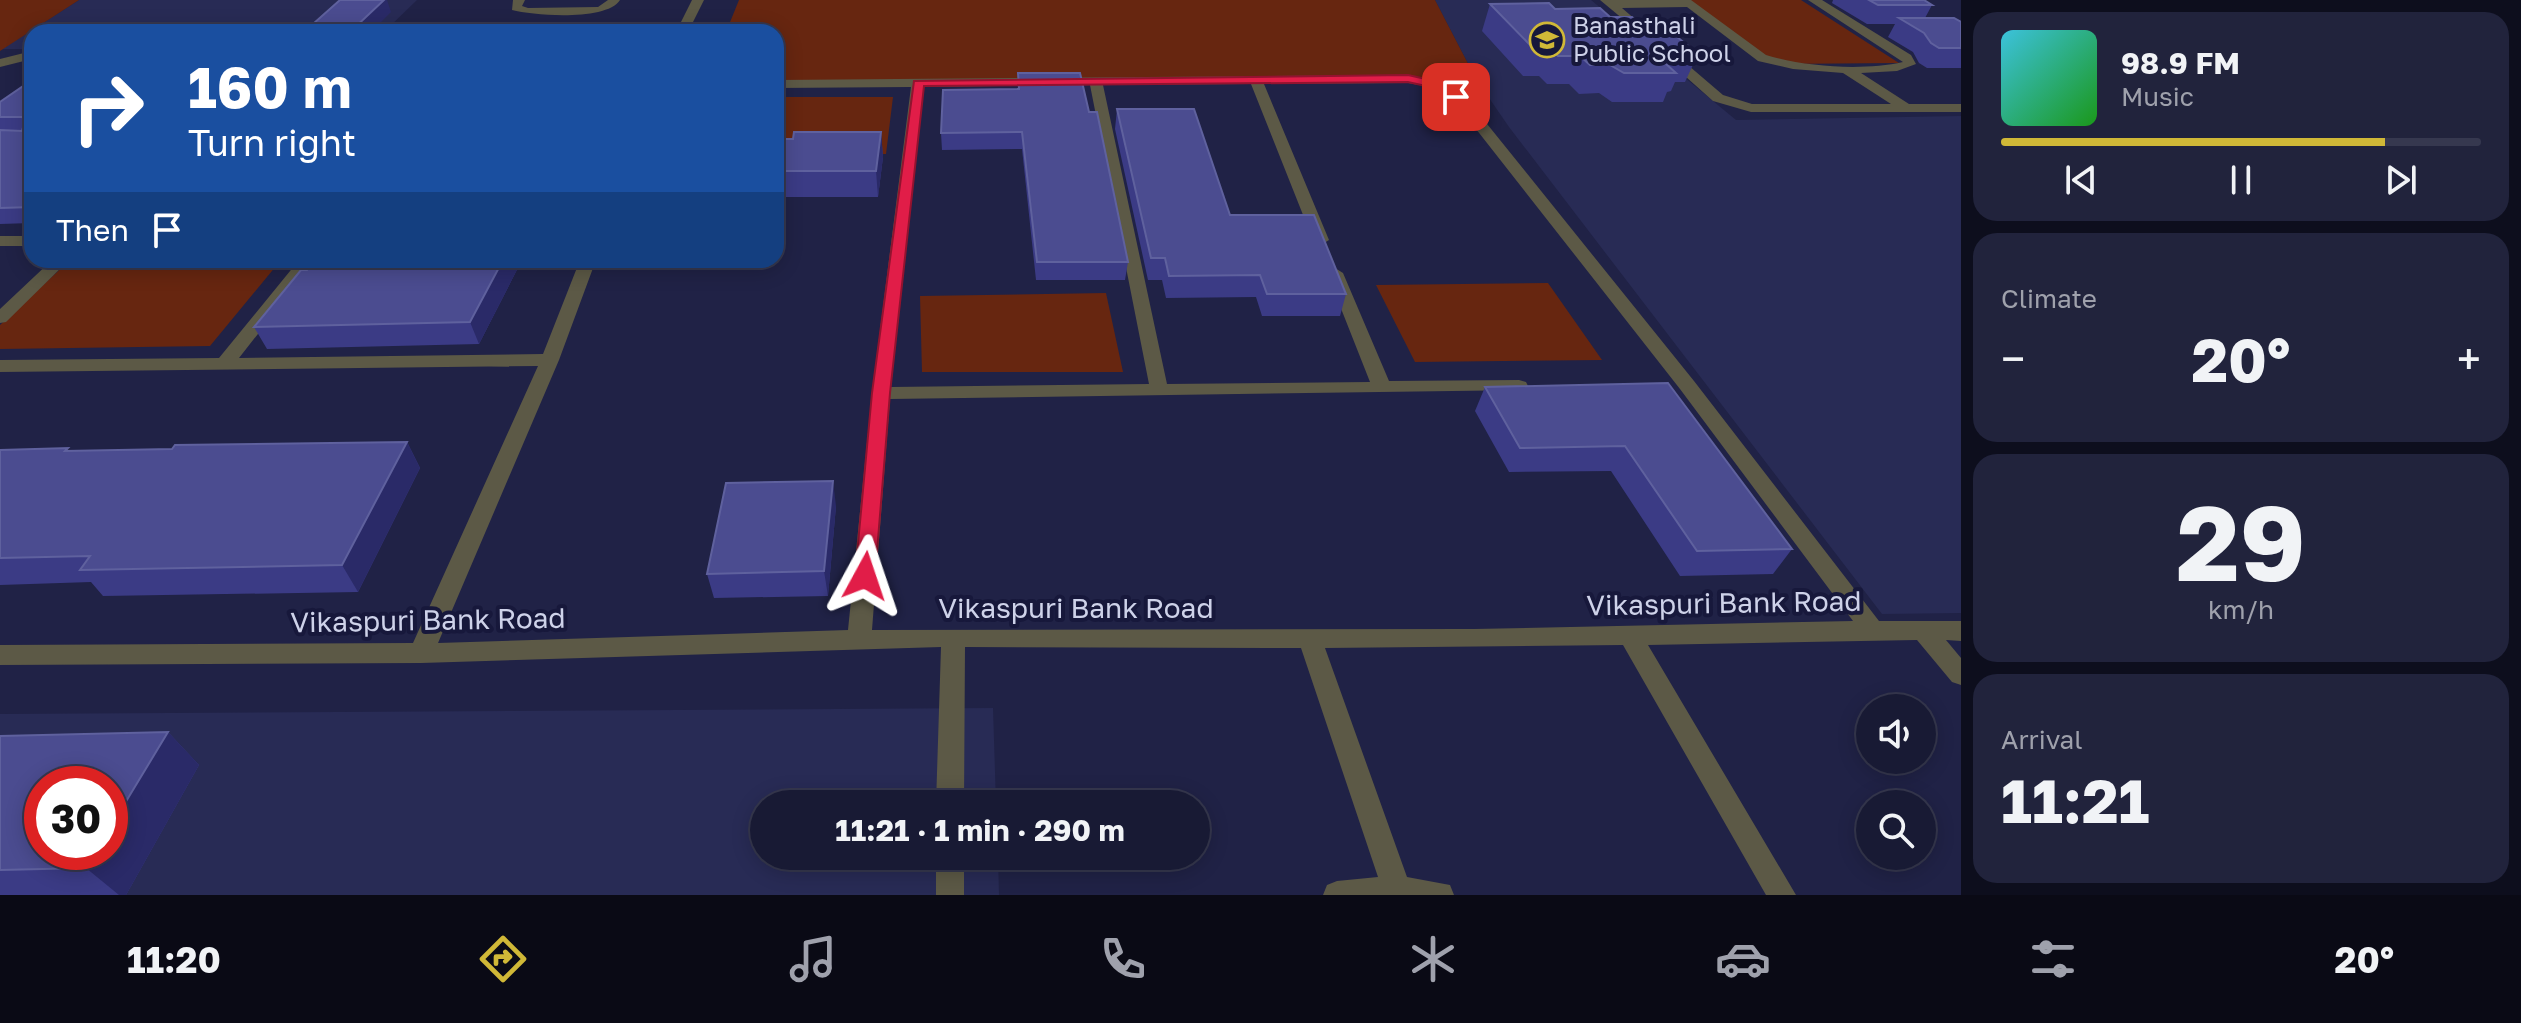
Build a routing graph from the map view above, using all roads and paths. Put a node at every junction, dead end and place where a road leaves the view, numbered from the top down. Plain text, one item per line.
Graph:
1 (519, 0) edge
2 (614, 0) edge
3 (698, 0) edge
4 (1814, 0) edge
5 (1609, 2) edge
6 (1687, 2) edge
7 (686, 24) edge
8 (1864, 31) junction
9 (1892, 31) dead end
10 (24, 57) edge
11 (0, 63) edge
12 (1844, 68) junction
13 (1256, 81) junction
14 (1096, 82) junction
15 (918, 83) junction
16 (784, 84) edge
17 (1961, 108) edge
18 (1908, 109) junction
19 (0, 241) edge
20 (24, 241) edge
21 (53, 268) edge
22 (302, 268) edge
23 (585, 268) edge
24 (0, 318) edge
25 (550, 360) junction
26 (224, 364) junction
27 (0, 366) edge
28 (1687, 385) junction
29 (1534, 386) edge
30 (1656, 386) edge
31 (1382, 387) junction
32 (1159, 389) junction
33 (881, 393) junction
34 (1873, 630) junction
35 (1923, 630) junction
36 (1961, 631) edge
37 (1630, 636) junction
38 (953, 637) junction
39 (859, 639) junction
40 (1310, 639) junction
41 (421, 653) junction
42 (0, 655) edge
43 (1961, 675) edge
44 (950, 790) edge
45 (950, 870) edge
46 (1397, 890) junction
47 (950, 895) edge
48 (1337, 895) edge
49 (1440, 895) edge
50 (1782, 895) edge

1 - 2 street
3 - 7 street
4 - 8 street
5 - 6 street
5 - 18 street
6 - 12 street
8 - 9 street
8 - 12 street
10 - 11 street
12 - 18 street
13 - 14 street
13 - 28 street
13 - 31 street
14 - 15 street
14 - 32 street
15 - 16 street
15 - 33 street
17 - 18 street
19 - 20 street
21 - 24 street
22 - 26 street
23 - 25 street
25 - 26 street
25 - 41 street
26 - 27 street
28 - 30 street
28 - 34 street
29 - 31 street
31 - 32 street
32 - 33 street
33 - 39 street
34 - 35 street, Vikaspuri Bank Road
34 - 37 street, Vikaspuri Bank Road
35 - 36 street, Vikaspuri Bank Road
35 - 43 street
37 - 40 street, Vikaspuri Bank Road
37 - 50 street
38 - 39 street, Vikaspuri Bank Road
38 - 40 street, Vikaspuri Bank Road
38 - 44 street
39 - 41 street, Vikaspuri Bank Road
40 - 46 street
41 - 42 street, Vikaspuri Bank Road
45 - 47 street
46 - 48 street
46 - 49 street

